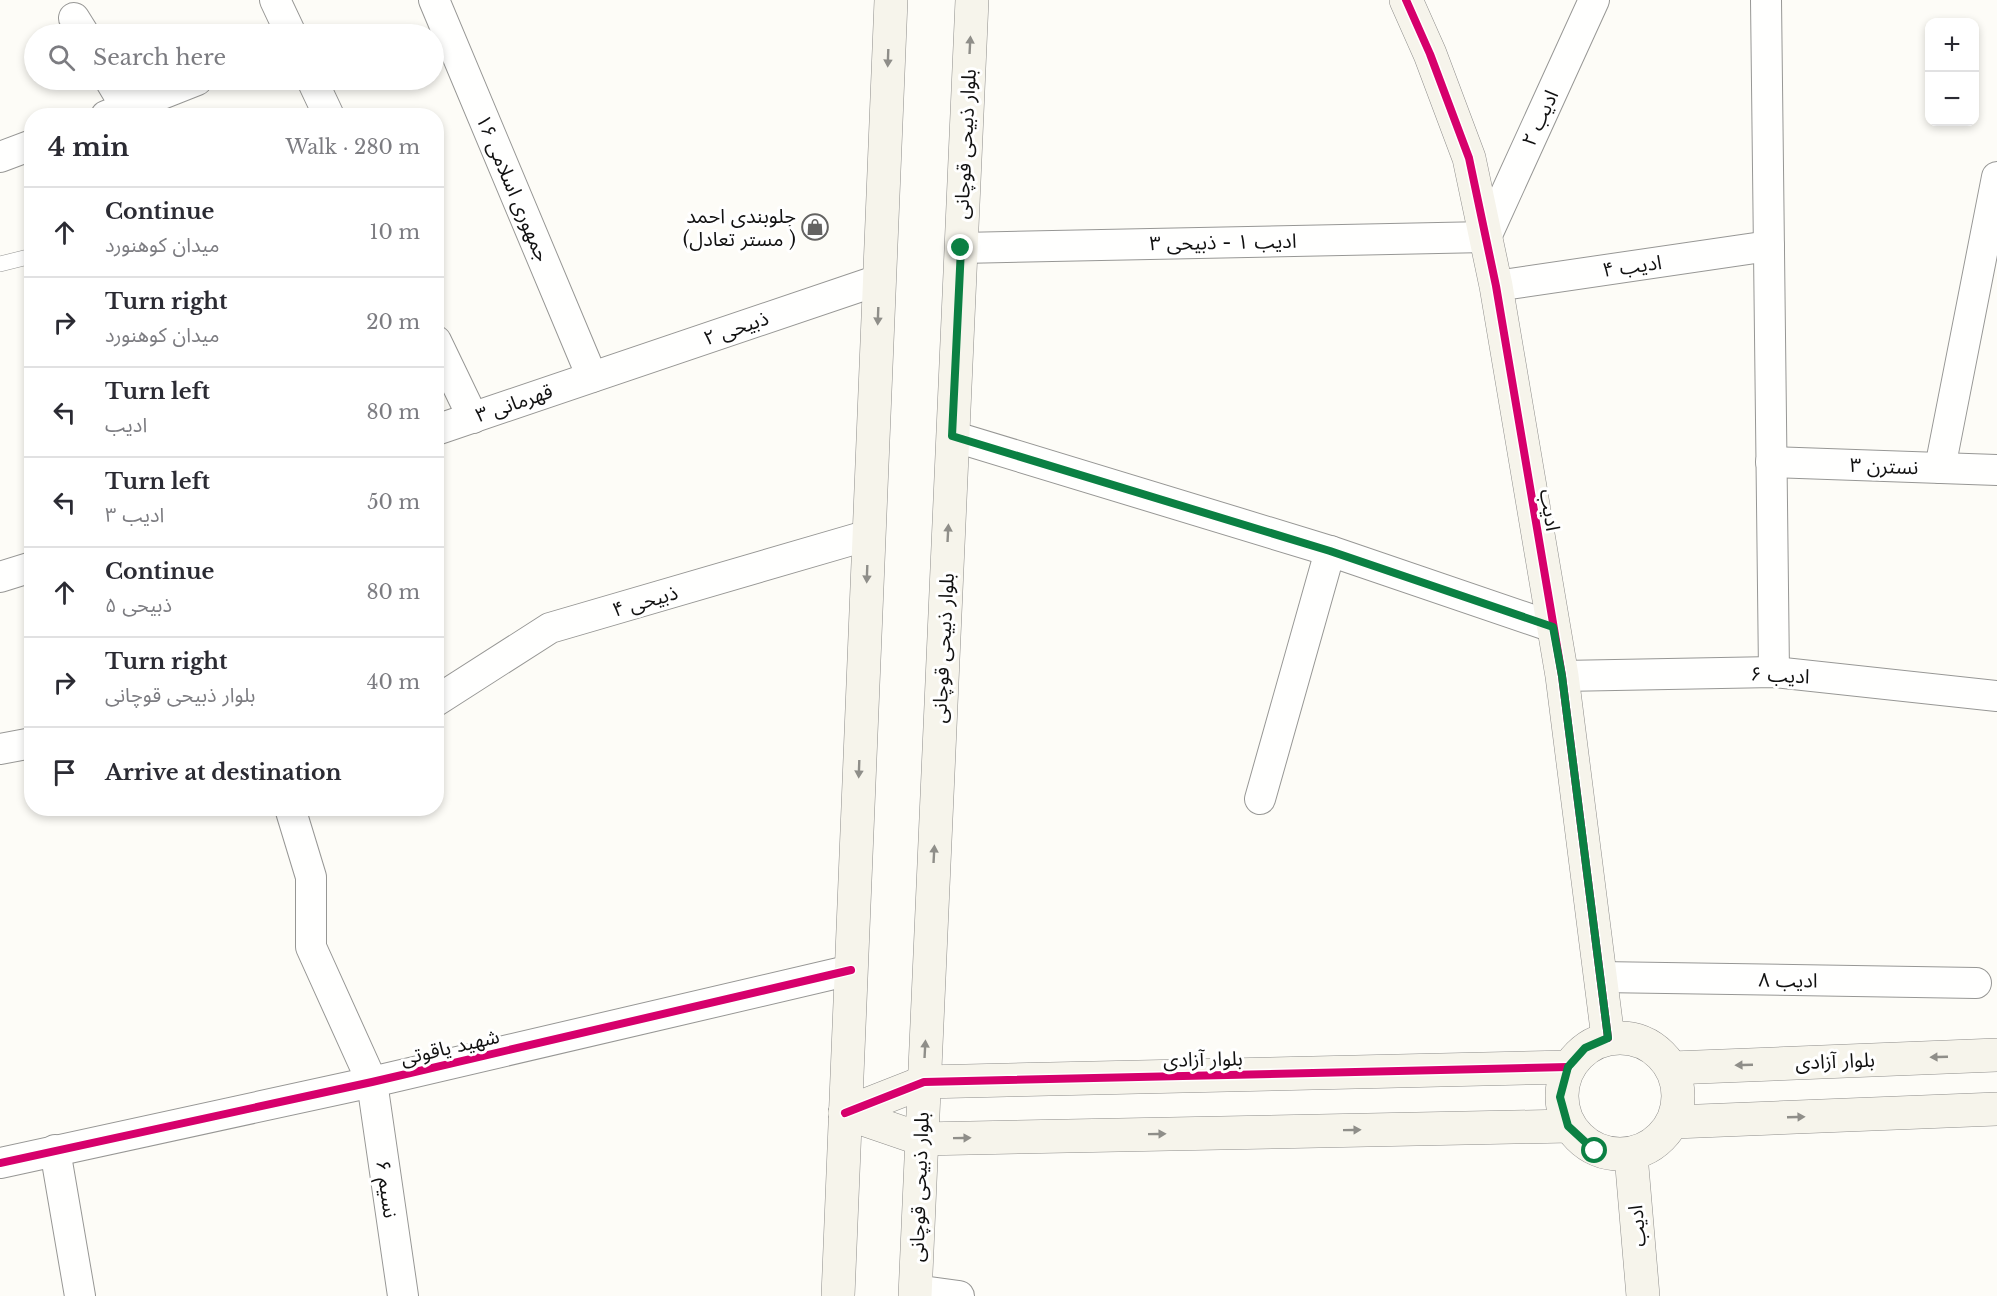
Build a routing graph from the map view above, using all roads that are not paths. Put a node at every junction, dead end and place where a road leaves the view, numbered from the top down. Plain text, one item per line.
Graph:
1 (275, 0) edge
2 (434, 0) edge
3 (891, 0) edge
4 (972, 0) edge
5 (1406, 0) edge
6 (1594, 0) edge
7 (1766, 0) edge
8 (286, 24) edge
9 (112, 90) edge
10 (171, 90) edge
11 (317, 90) edge
12 (115, 108) edge
13 (124, 108) edge
14 (325, 108) edge
15 (24, 148) edge
16 (0, 157) edge
17 (1997, 177) edge
18 (1486, 237) junction
19 (1769, 246) junction
20 (961, 248) junction
21 (24, 258) edge
22 (0, 264) edge
23 (879, 280) junction
24 (1496, 286) junction
25 (444, 358) edge
26 (592, 377) junction
27 (473, 418) junction
28 (444, 427) edge
29 (952, 436) junction
30 (1771, 462) junction
31 (1940, 468) junction
32 (1997, 470) edge
33 (869, 535) junction
34 (1330, 551) junction
35 (24, 570) edge
36 (0, 577) edge
37 (1553, 627) junction
38 (1774, 672) junction
39 (1562, 676) junction
40 (444, 695) edge
41 (1997, 696) edge
42 (24, 744) edge
43 (0, 749) edge
44 (1260, 799) dead end
45 (292, 816) edge
46 (851, 970) junction
47 (1600, 977) junction
48 (1976, 983) dead end
49 (1608, 1038) junction
50 (1997, 1055) edge
51 (1568, 1067) junction
52 (1672, 1068) junction
53 (372, 1082) junction
54 (924, 1082) junction
55 (1997, 1109) edge
56 (845, 1113) junction
57 (1674, 1122) junction
58 (1568, 1126) junction
59 (921, 1139) junction
60 (55, 1150) junction
61 (1631, 1155) junction
62 (0, 1163) edge
63 (915, 1293) edge
64 (80, 1296) edge
65 (403, 1296) edge
66 (838, 1296) edge
67 (959, 1296) edge
68 (1643, 1296) edge

1 - 8 street
2 - 26 street, جمهوری اسلامی ۱۶
3 -> 23 street
20 -> 4 street, بلوار ذبیحی قوچانی
5 - 18 street, ادیب
6 - 18 street, ادیب ۲
7 - 19 street
9 - 12 street
10 - 13 street
11 - 14 street
15 - 16 street
17 - 31 street
18 - 20 street, ادیب ۱ - ذبیحی ۳
18 - 24 street, ادیب
19 - 24 street, ادیب ۴
19 - 30 street
20 - 29 street, بلوار ذبیحی قوچانی
21 - 22 lane
23 - 26 street, ذبیحی ۲
23 -> 33 street
24 - 37 street, ادیب
25 - 27 street
26 - 27 street, قهرمانی ۳
27 - 28 street, قهرمانی ۳
29 - 34 street
54 -> 29 street, بلوار ذبیحی قوچانی
30 - 31 street, نسترن ۳
30 - 38 street
31 - 32 street, نسترن ۳
33 - 40 street, ذبیحی ۴
33 -> 46 street
34 - 37 street
34 - 44 street
35 - 36 street
37 - 39 street, ادیب
38 - 39 street, ادیب ۶
38 - 41 street, ادیب ۶
39 - 47 street, ادیب
42 - 43 street
45 - 53 street, نسیم ۶
46 - 53 street, شهید یاقوتی
46 - 56 street
47 - 48 street, ادیب ۸
47 - 49 street, ادیب
49 - 51 street
49 - 52 street
50 -> 52 street, بلوار آزادی
51 - 54 street, بلوار آزادی
51 - 58 street
52 - 57 street
53 - 60 street, شهید یاقوتی
53 - 65 street, نسیم ۶
54 - 56 street, بلوار آزادی
54 - 59 street, بلوار ذبیحی قوچانی
57 -> 55 street
56 - 59 street
56 - 66 street
57 - 61 street
59 -> 58 street
58 - 61 street
59 - 63 street, بلوار ذبیحی قوچانی
60 - 62 street, شهید یاقوتی
60 - 64 street
61 - 68 street, ادیب
63 - 67 street

